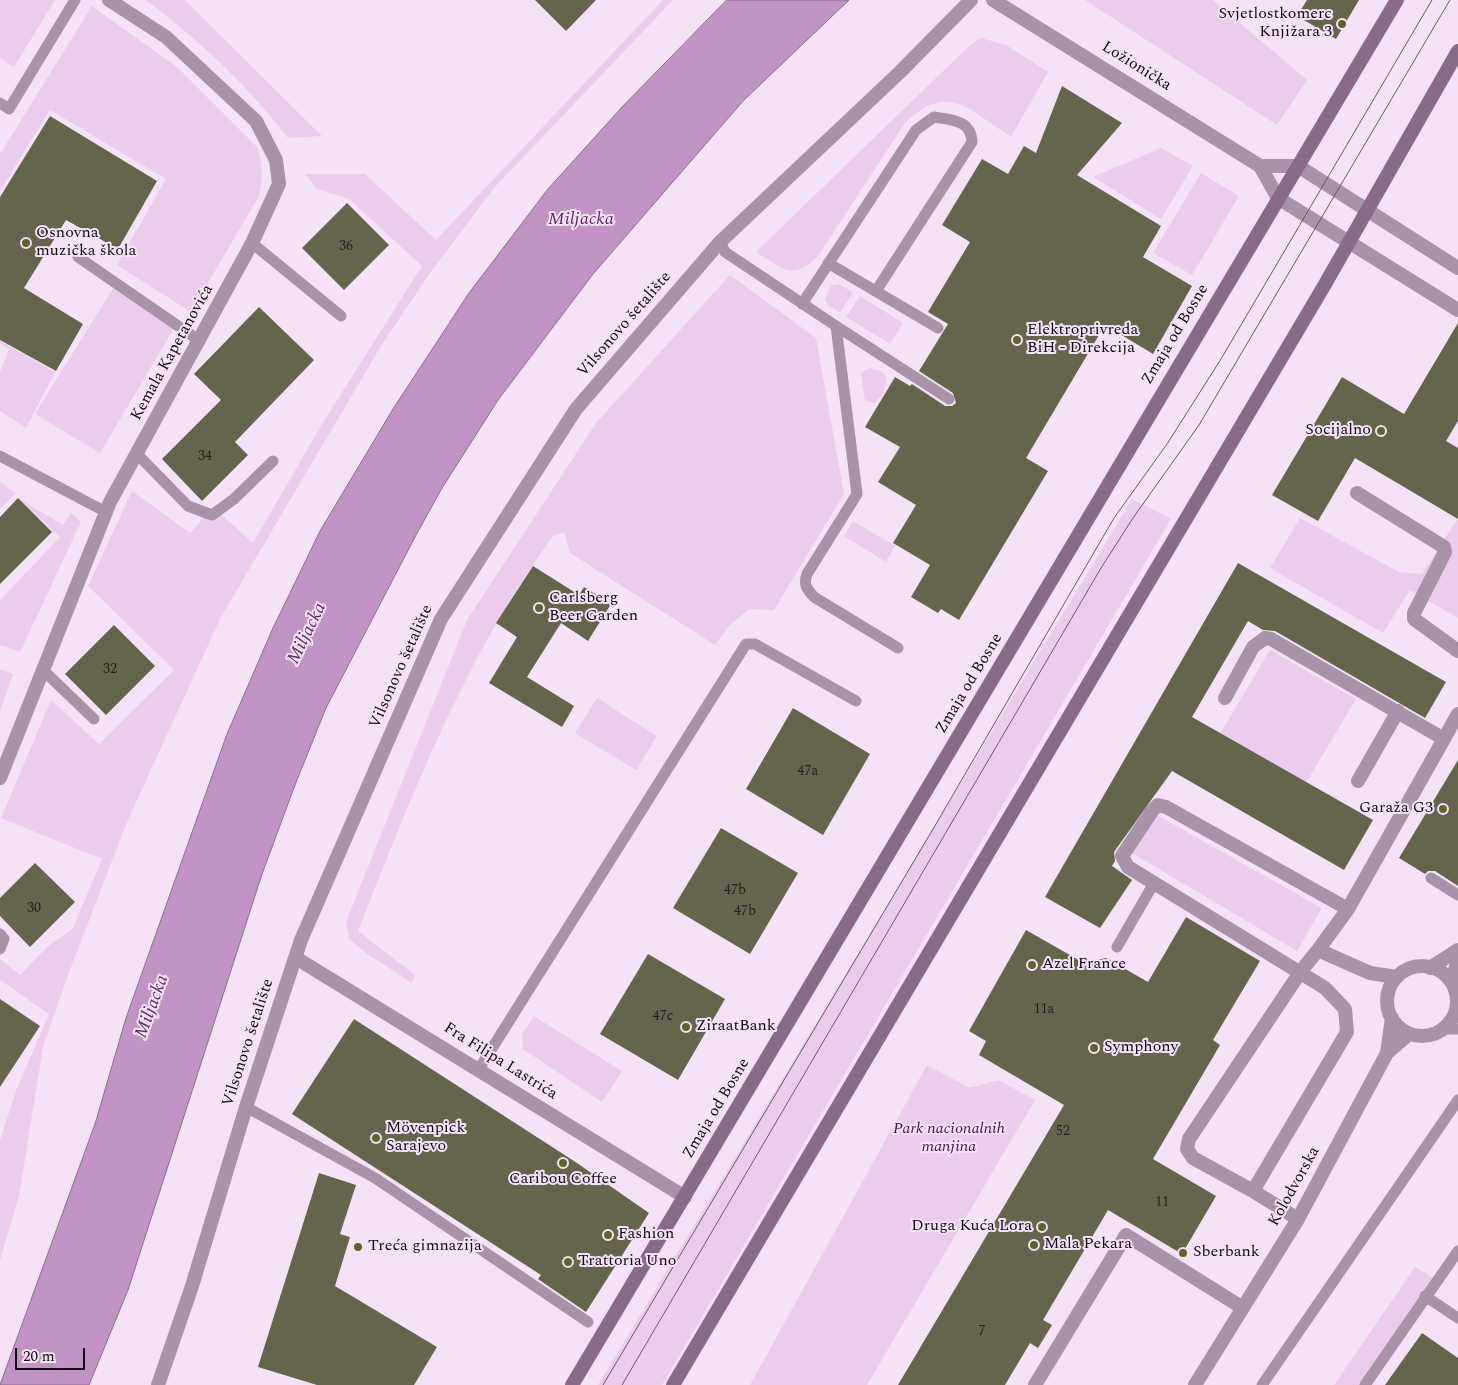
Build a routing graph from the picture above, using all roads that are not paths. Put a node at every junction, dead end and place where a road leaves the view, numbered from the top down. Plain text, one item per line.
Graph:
1 (75, 0) edge
2 (109, 0) edge
3 (971, 0) edge
4 (993, 0) edge
5 (1397, 0) edge
6 (1458, 51) edge
7 (0, 103) edge
8 (1260, 166) junction
9 (1298, 166) junction
10 (1278, 198) junction
11 (1368, 210) junction
12 (720, 242) junction
13 (1349, 242) junction
14 (252, 243) junction
15 (78, 257) dead end
16 (828, 263) junction
17 (1458, 268) edge
18 (876, 292) junction
19 (802, 304) junction
20 (1458, 310) edge
21 (341, 316) dead end
22 (836, 326) junction
23 (938, 328) dead end
24 (200, 341) junction
25 (949, 399) dead end
26 (137, 454) junction
27 (0, 456) edge
28 (273, 461) dead end
29 (1357, 493) dead end
30 (106, 512) junction
31 (898, 648) dead end
32 (1458, 650) edge
33 (43, 670) junction
34 (1225, 698) dead end
35 (856, 702) dead end
36 (1398, 711) junction
37 (1458, 714) edge
38 (94, 719) dead end
39 (1444, 739) junction
40 (0, 778) edge
41 (1358, 781) dead end
42 (1431, 878) dead end
43 (1154, 883) junction
44 (1458, 895) edge
45 (1348, 910) junction
46 (0, 934) edge
47 (1118, 946) dead end
48 (0, 949) edge
49 (1318, 950) junction
50 (1458, 950) edge
51 (296, 958) junction
52 (1458, 960) edge
53 (1430, 968) junction
54 (1300, 971) junction
55 (1450, 981) junction
56 (1393, 983) junction
57 (1457, 1011) edge
58 (1392, 1018) junction
59 (1451, 1029) edge
60 (1409, 1034) junction
61 (1387, 1053) junction
62 (479, 1069) junction
63 (1458, 1100) edge
64 (246, 1107) junction
65 (1253, 1191) junction
66 (685, 1198) junction
67 (1298, 1219) junction
68 (1458, 1251) edge
69 (1425, 1296) junction
70 (1243, 1308) junction
71 (1458, 1318) edge
72 (588, 1322) dead end
73 (158, 1385) edge
74 (572, 1385) edge
75 (674, 1385) edge
76 (1035, 1385) edge
77 (1195, 1385) edge
78 (1262, 1385) edge
79 (1365, 1385) edge

1 - 7 lane
2 - 14 street, Kemala Kapetanovića
3 - 12 street, Vilsonovo šetalište
4 - 8 street, Ložionička
5 - 9 main road, Zmaja od Bosne
6 - 11 main road
8 - 9 street
8 - 10 street, Ložionička
9 - 10 main road, Zmaja od Bosne
9 - 11 street
10 - 13 street, Ložionička
10 - 66 main road, Zmaja od Bosne
11 - 13 main road
11 - 17 street
12 - 19 lane
12 - 51 street, Vilsonovo šetalište
13 - 20 street, Ložionička
13 - 75 main road
14 - 21 lane
14 - 24 street, Kemala Kapetanovića
15 - 24 lane
16 - 18 lane
16 - 18 lane
16 - 19 lane
18 - 23 lane
19 - 22 lane
22 - 25 lane
22 - 31 lane
24 - 26 street, Kemala Kapetanovića
26 - 28 lane
26 - 30 street, Kemala Kapetanovića
27 - 30 lane
29 - 32 street
30 - 33 street, Kemala Kapetanovića
33 - 38 lane
33 - 40 street, Kemala Kapetanovića
34 - 36 street
35 - 62 lane
36 - 39 street
36 - 41 street
37 - 39 street
39 - 45 street
42 - 44 lane
43 - 45 street
43 - 47 lane
43 - 54 street
45 - 49 street
46 - 48 lane
49 - 54 street
49 - 56 street
50 - 53 street
51 - 62 street, Fra Filipa Lastrića
51 - 64 street, Vilsonovo šetalište
52 - 55 street
53 - 55 street
53 - 56 street
54 - 65 street
54 - 65 street
55 - 57 street
56 - 58 street
57 - 59 street
58 - 60 street
58 - 61 street, Kolodvorska
59 - 60 street
60 - 61 street, Kolodvorska
61 - 67 street, Kolodvorska
62 - 66 street, Fra Filipa Lastrića
63 - 78 lane
64 - 72 lane
64 - 73 street, Vilsonovo šetalište
65 - 67 street
66 - 74 main road, Zmaja od Bosne
67 - 70 street, Kolodvorska
68 - 69 lane
69 - 71 lane
69 - 79 lane
70 - 76 street
70 - 77 street, Kolodvorska

